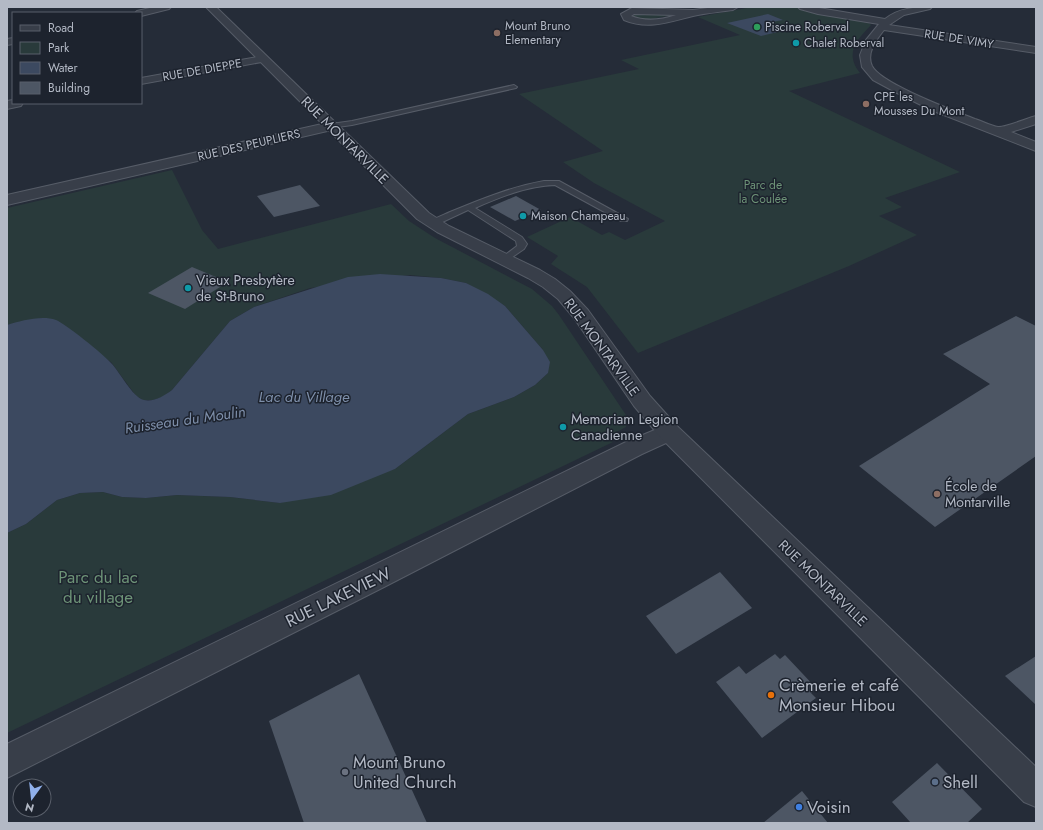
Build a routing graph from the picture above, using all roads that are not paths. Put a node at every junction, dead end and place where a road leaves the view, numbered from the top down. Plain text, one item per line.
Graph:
1 (165, 7) edge
2 (211, 7) edge
3 (734, 7) edge
4 (804, 7) edge
5 (927, 7) edge
6 (142, 13) edge
7 (693, 13) junction
8 (884, 24) junction
9 (1036, 50) edge
10 (263, 59) junction
11 (142, 81) edge
12 (514, 87) dead end
13 (1036, 120) edge
14 (330, 126) junction
15 (999, 132) junction
16 (1036, 147) edge
17 (7, 200) edge
18 (470, 208) junction
19 (624, 219) dead end
20 (433, 223) junction
21 (505, 260) junction
22 (669, 432) junction
23 (7, 761) edge
24 (1036, 790) edge

1 - 6 street
2 - 10 street, RUE MONTARVILLE
3 - 7 street
4 - 8 street, RUE DE VIMY
5 - 8 street
7 - 7 street
8 - 9 street, RUE DE VIMY
8 - 15 street
10 - 11 street, RUE DE DIEPPE
10 - 14 street, RUE MONTARVILLE
12 - 14 lane, RUE DES PEUPLIERS
13 - 15 street
14 - 17 street, RUE DES PEUPLIERS
14 - 20 street, RUE MONTARVILLE
15 - 16 street
18 - 19 lane
18 - 20 lane
18 - 21 lane
20 - 21 street, RUE MONTARVILLE
21 - 22 street, RUE MONTARVILLE
22 - 23 street, RUE LAKEVIEW
22 - 24 street, RUE MONTARVILLE

